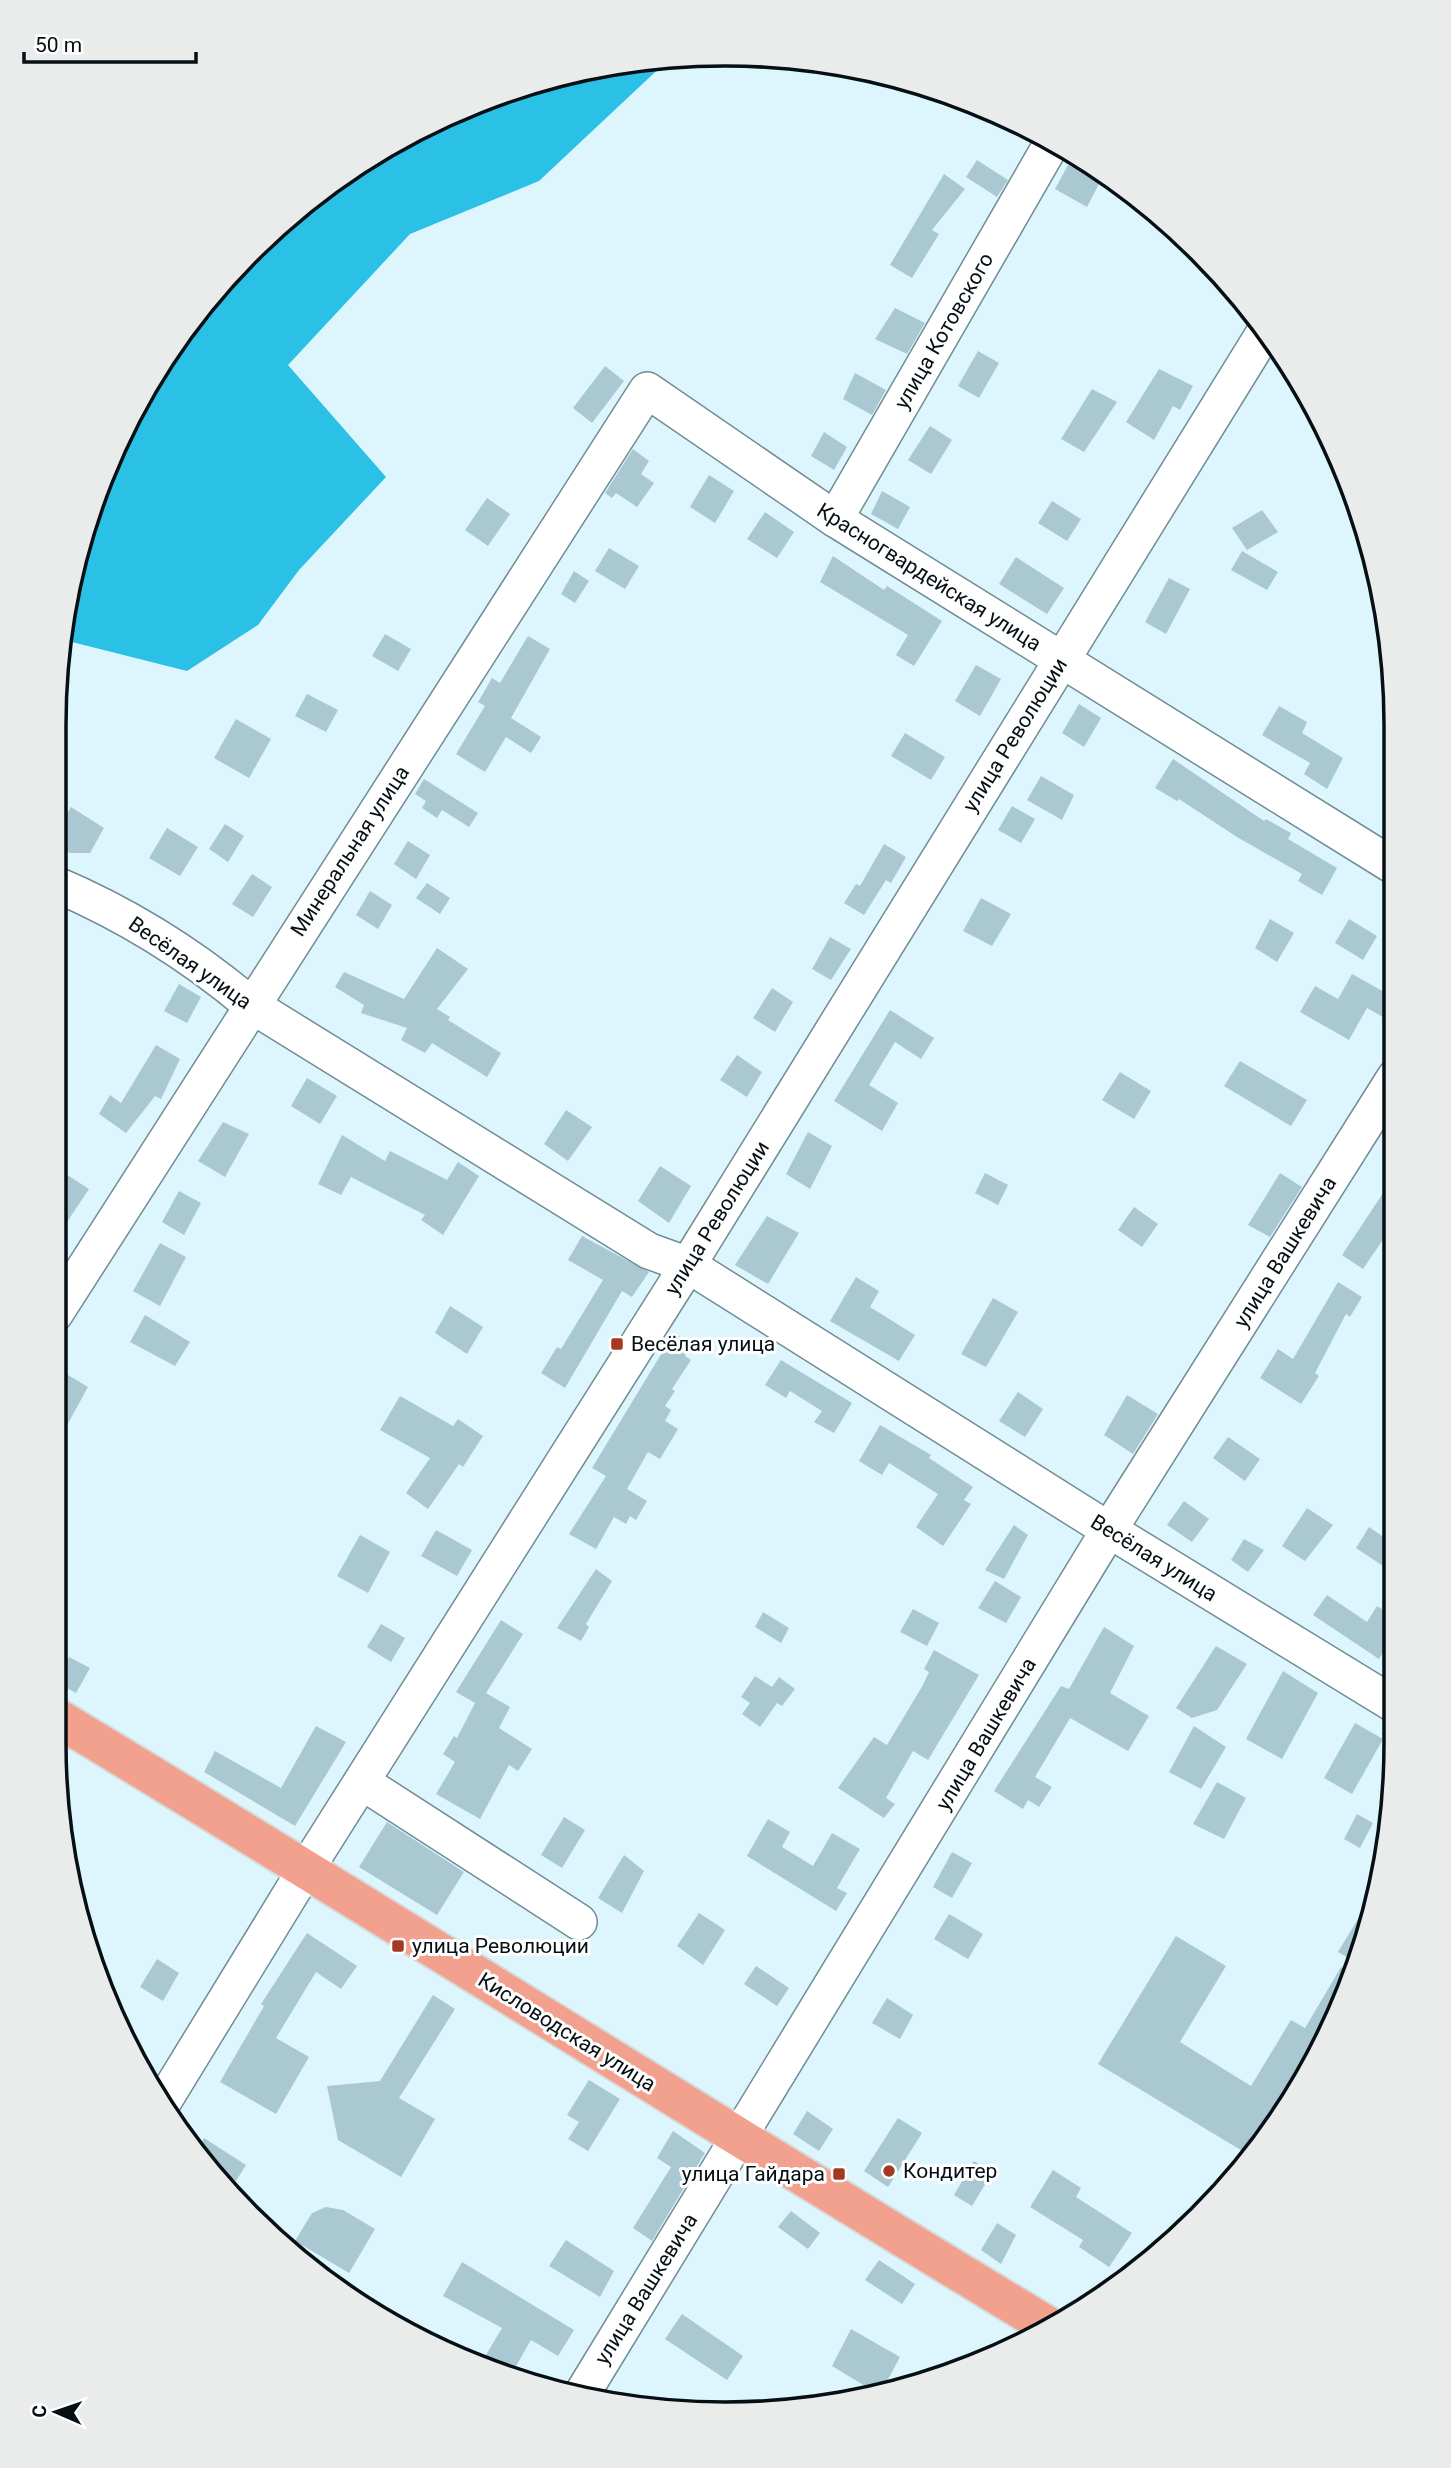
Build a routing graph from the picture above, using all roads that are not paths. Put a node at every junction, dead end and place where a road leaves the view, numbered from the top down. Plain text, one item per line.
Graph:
1 (1047, 151) edge
2 (1260, 340) edge
3 (647, 390) joint
4 (835, 519) junction
5 (1062, 660) junction
6 (1384, 859) edge
7 (66, 889) edge
8 (251, 1005) junction
9 (1384, 1095) edge
10 (688, 1265) junction
11 (66, 1297) edge
12 (1110, 1531) junction
13 (1384, 1699) edge
14 (66, 1723) edge
15 (362, 1782) junction
16 (306, 1869) junction
17 (579, 1922) dead end
18 (168, 2094) edge
19 (738, 2139) junction
20 (1040, 2321) edge
21 (587, 2387) edge

1 - 4 street, улица Котовского
2 - 5 street, улица Революции
3 - 4 street, Красногвардейская улица
3 - 8 street, Минеральная улица
4 - 5 street, Красногвардейская улица
5 - 6 street, Красногвардейская улица
5 - 10 street, улица Революции
7 - 8 street, Весёлая улица
8 - 10 street, Весёлая улица
8 - 11 street, Минеральная улица
9 - 12 street, улица Вашкевича
10 - 12 street, Весёлая улица
10 - 15 street, улица Революции
12 - 13 street, Весёлая улица
12 - 19 street, улица Вашкевича
14 - 16 main road, Кисловодская улица
15 - 16 street, улица Революции
15 - 17 street
16 - 18 street, улица Революции
16 - 19 main road, Кисловодская улица
19 - 20 main road, Кисловодская улица
19 - 21 street, улица Вашкевича

